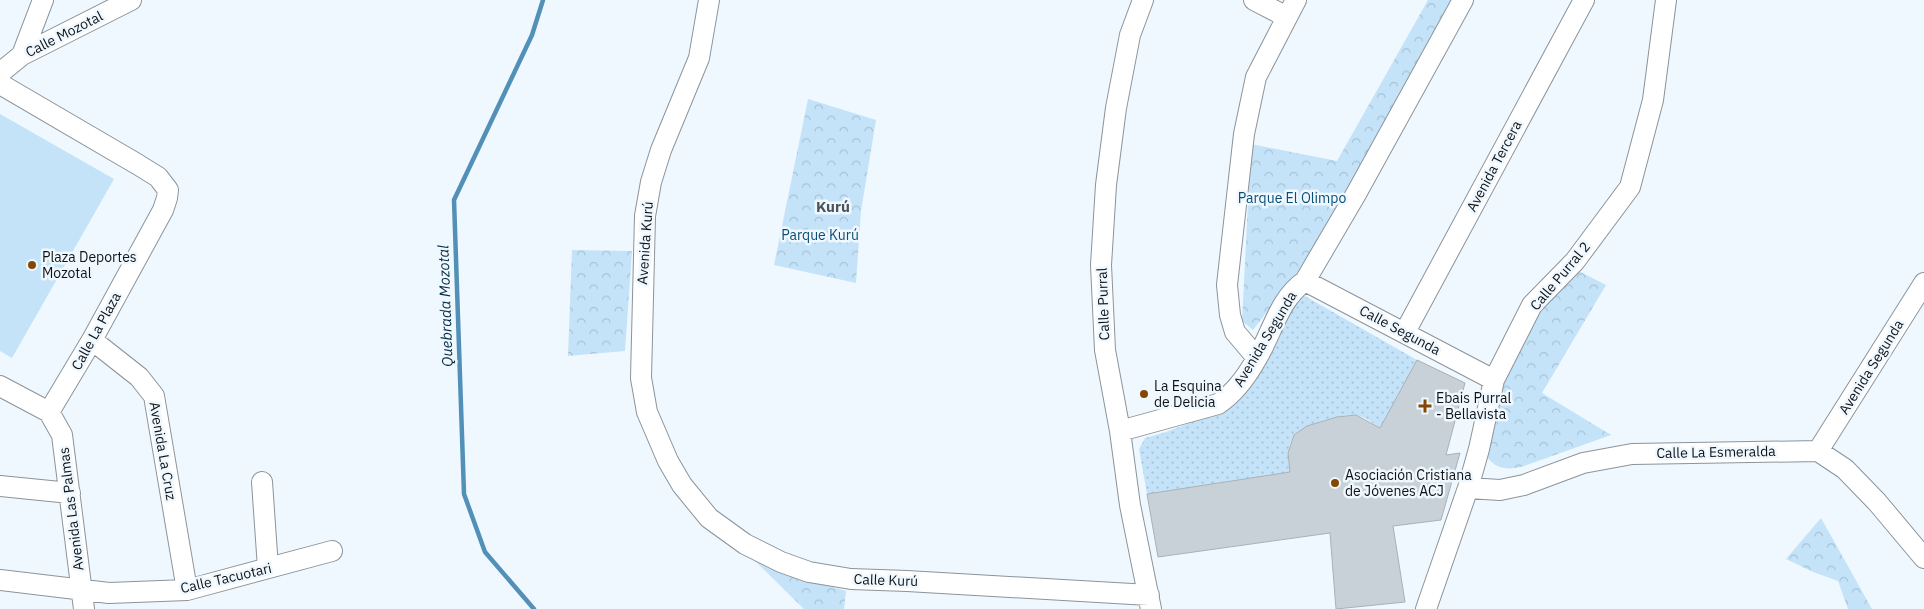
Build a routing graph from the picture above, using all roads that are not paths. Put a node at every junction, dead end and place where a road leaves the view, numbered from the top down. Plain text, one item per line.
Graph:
1 (43, 0) edge
2 (131, 0) edge
3 (709, 0) edge
4 (1143, 0) edge
5 (1254, 0) edge
6 (1462, 0) edge
7 (1584, 0) edge
8 (1665, 0) edge
9 (1291, 9) edge
10 (22, 55) junction
11 (0, 73) edge
12 (0, 84) edge
13 (1305, 281) junction
14 (1924, 283) edge
15 (1404, 332) junction
16 (92, 340) junction
17 (1257, 358) junction
18 (1494, 380) junction
19 (0, 386) edge
20 (49, 412) junction
21 (1120, 431) junction
22 (1818, 451) junction
23 (668, 461) joint
24 (262, 482) dead end
25 (0, 486) edge
26 (1468, 488) junction
27 (70, 493) junction
28 (332, 551) dead end
29 (1924, 558) edge
30 (268, 568) junction
31 (0, 580) edge
32 (81, 589) junction
33 (188, 590) junction
34 (1150, 602) edge
35 (84, 609) edge
36 (1426, 609) edge

1 - 10 street
2 - 10 street, Calle Mozotal
3 - 23 street, Avenida Kurú
4 - 21 street, Calle Purral
5 - 9 street
6 - 13 street, Avenida Segunda
7 - 15 street, Avenida Tercera
8 - 18 street, Calle Purral 2
9 - 17 street
10 - 11 street, Calle Mozotal
12 - 16 street, Calle La Plaza
13 - 15 street, Calle Segunda
13 - 17 street, Avenida Segunda
14 - 22 street, Avenida Segunda
15 - 18 street, Calle Segunda
16 - 20 street, Calle La Plaza
16 - 33 street, Avenida La Cruz
17 - 21 street, Avenida Segunda
18 - 26 street, Calle Purral 2
19 - 20 street
20 - 27 street, Avenida Las Palmas
21 - 34 street, Calle Purral
22 - 26 street, Calle La Esmeralda
22 - 29 street
23 - 34 street, Calle Kurú
24 - 30 street
25 - 27 street
26 - 36 street, Calle Purral 2
27 - 32 street, Avenida Las Palmas
28 - 30 street, Calle Tacuotari
30 - 33 street, Calle Tacuotari
31 - 32 street, Calle Tacuotari
32 - 33 street, Calle Tacuotari
32 - 35 street, Avenida Las Palmas

